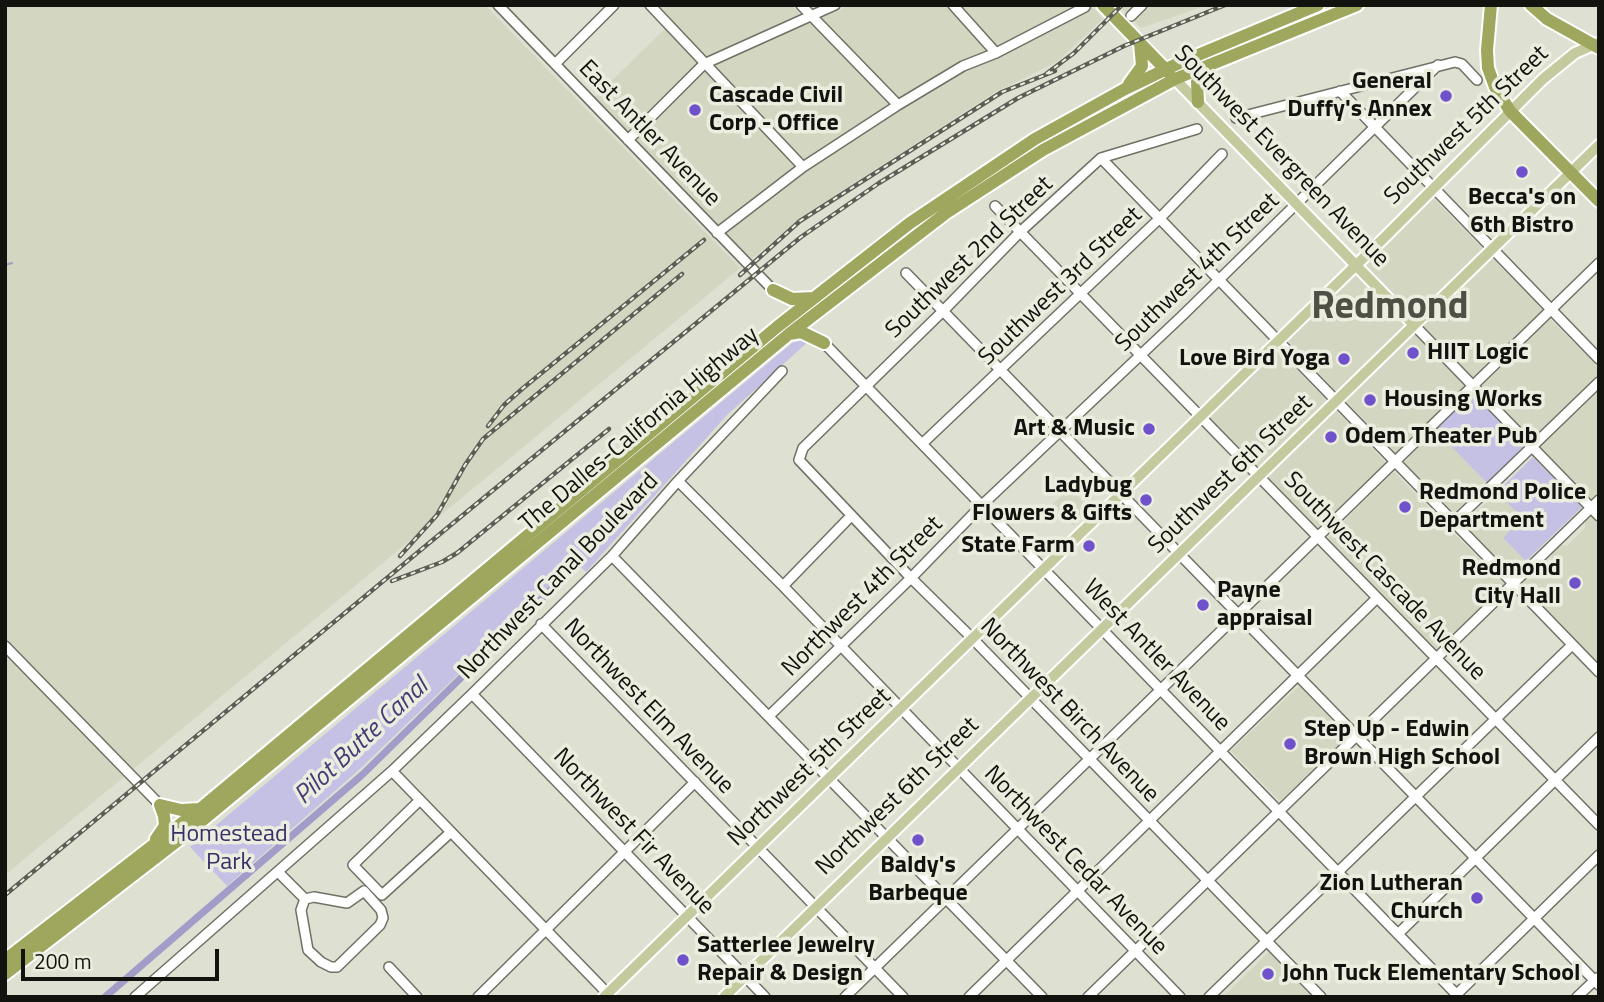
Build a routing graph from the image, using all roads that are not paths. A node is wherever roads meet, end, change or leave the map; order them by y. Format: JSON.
{"nodes":[{"id":1,"x":614,"y":5,"type":"edge"},
{"id":2,"x":650,"y":5,"type":"edge"},
{"id":3,"x":801,"y":5,"type":"edge"},
{"id":4,"x":835,"y":5,"type":"edge"},
{"id":5,"x":953,"y":5,"type":"edge"},
{"id":6,"x":1103,"y":5,"type":"edge"},
{"id":7,"x":1142,"y":5,"type":"edge"},
{"id":8,"x":1318,"y":5,"type":"edge"},
{"id":9,"x":1357,"y":5,"type":"edge"},
{"id":10,"x":1491,"y":5,"type":"edge"},
{"id":11,"x":1531,"y":5,"type":"edge"},
{"id":12,"x":500,"y":6,"type":"edge"},
{"id":13,"x":1085,"y":7,"type":"edge"},
{"id":14,"x":812,"y":16,"type":"junction"},
{"id":15,"x":1131,"y":16,"type":"dead end"},
{"id":16,"x":1139,"y":42,"type":"junction"},
{"id":17,"x":1597,"y":45,"type":"edge"},
{"id":18,"x":996,"y":53,"type":"junction"},
{"id":19,"x":1213,"y":61,"type":"junction"},
{"id":20,"x":555,"y":64,"type":"junction"},
{"id":21,"x":705,"y":64,"type":"junction"},
{"id":22,"x":1438,"y":65,"type":"junction"},
{"id":23,"x":1170,"y":74,"type":"junction"},
{"id":24,"x":1477,"y":80,"type":"dead end"},
{"id":25,"x":1125,"y":89,"type":"junction"},
{"id":26,"x":1340,"y":91,"type":"junction"},
{"id":27,"x":1198,"y":102,"type":"junction"},
{"id":28,"x":898,"y":106,"type":"junction"},
{"id":29,"x":1510,"y":111,"type":"junction"},
{"id":30,"x":1236,"y":118,"type":"dead end"},
{"id":31,"x":1374,"y":127,"type":"junction"},
{"id":32,"x":1197,"y":129,"type":"dead end"},
{"id":33,"x":628,"y":140,"type":"junction"},
{"id":34,"x":1599,"y":145,"type":"edge"},
{"id":35,"x":1222,"y":154,"type":"dead end"},
{"id":36,"x":1101,"y":158,"type":"junction"},
{"id":37,"x":803,"y":167,"type":"junction"},
{"id":38,"x":1570,"y":173,"type":"junction"},
{"id":39,"x":1433,"y":187,"type":"junction"},
{"id":40,"x":1599,"y":201,"type":"edge"},
{"id":41,"x":1296,"y":204,"type":"junction"},
{"id":42,"x":995,"y":206,"type":"dead end"},
{"id":43,"x":1160,"y":218,"type":"junction"},
{"id":44,"x":1020,"y":232,"type":"junction"},
{"id":45,"x":717,"y":233,"type":"junction"},
{"id":46,"x":1492,"y":248,"type":"junction"},
{"id":47,"x":1599,"y":263,"type":"edge"},
{"id":48,"x":1356,"y":264,"type":"junction"},
{"id":49,"x":906,"y":273,"type":"dead end"},
{"id":50,"x":1219,"y":279,"type":"junction"},
{"id":51,"x":773,"y":290,"type":"junction"},
{"id":52,"x":1081,"y":294,"type":"junction"},
{"id":53,"x":813,"y":298,"type":"junction"},
{"id":54,"x":820,"y":310,"type":"junction"},
{"id":55,"x":1551,"y":310,"type":"junction"},
{"id":56,"x":943,"y":311,"type":"junction"},
{"id":57,"x":1413,"y":324,"type":"junction"},
{"id":58,"x":776,"y":327,"type":"junction"},
{"id":59,"x":789,"y":334,"type":"junction"},
{"id":60,"x":1278,"y":340,"type":"junction"},
{"id":61,"x":824,"y":343,"type":"junction"},
{"id":62,"x":1141,"y":356,"type":"junction"},
{"id":63,"x":1599,"y":359,"type":"edge"},
{"id":64,"x":782,"y":371,"type":"dead end"},
{"id":65,"x":1002,"y":371,"type":"junction"},
{"id":66,"x":1599,"y":383,"type":"edge"},
{"id":67,"x":1473,"y":385,"type":"junction"},
{"id":68,"x":866,"y":386,"type":"junction"},
{"id":69,"x":1337,"y":401,"type":"junction"},
{"id":70,"x":1200,"y":416,"type":"junction"},
{"id":71,"x":1062,"y":432,"type":"junction"},
{"id":72,"x":923,"y":443,"type":"junction"},
{"id":73,"x":1533,"y":447,"type":"junction"},
{"id":74,"x":803,"y":449,"type":"joint"},
{"id":75,"x":1396,"y":463,"type":"junction"},
{"id":76,"x":1259,"y":477,"type":"junction"},
{"id":77,"x":678,"y":481,"type":"junction"},
{"id":78,"x":1121,"y":494,"type":"junction"},
{"id":79,"x":1599,"y":500,"type":"edge"},
{"id":80,"x":982,"y":505,"type":"junction"},
{"id":81,"x":1591,"y":508,"type":"junction"},
{"id":82,"x":851,"y":516,"type":"junction"},
{"id":83,"x":1599,"y":516,"type":"edge"},
{"id":84,"x":1454,"y":522,"type":"junction"},
{"id":85,"x":1318,"y":537,"type":"junction"},
{"id":86,"x":1180,"y":554,"type":"junction"},
{"id":87,"x":612,"y":555,"type":"junction"},
{"id":88,"x":1044,"y":569,"type":"junction"},
{"id":89,"x":911,"y":578,"type":"junction"},
{"id":90,"x":1513,"y":583,"type":"junction"},
{"id":91,"x":783,"y":586,"type":"junction"},
{"id":92,"x":1377,"y":598,"type":"junction"},
{"id":93,"x":1239,"y":614,"type":"junction"},
{"id":94,"x":541,"y":624,"type":"junction"},
{"id":95,"x":1103,"y":630,"type":"junction"},
{"id":96,"x":972,"y":638,"type":"junction"},
{"id":97,"x":1572,"y":645,"type":"junction"},
{"id":98,"x":5,"y":646,"type":"edge"},
{"id":99,"x":840,"y":647,"type":"junction"},
{"id":100,"x":1436,"y":658,"type":"junction"},
{"id":101,"x":1599,"y":672,"type":"edge"},
{"id":102,"x":1298,"y":675,"type":"junction"},
{"id":103,"x":1161,"y":689,"type":"junction"},
{"id":104,"x":472,"y":694,"type":"junction"},
{"id":105,"x":1030,"y":698,"type":"junction"},
{"id":106,"x":900,"y":709,"type":"junction"},
{"id":107,"x":769,"y":716,"type":"junction"},
{"id":108,"x":1496,"y":719,"type":"junction"},
{"id":109,"x":1357,"y":735,"type":"junction"},
{"id":110,"x":1599,"y":737,"type":"edge"},
{"id":111,"x":1220,"y":750,"type":"junction"},
{"id":112,"x":1089,"y":760,"type":"junction"},
{"id":113,"x":958,"y":767,"type":"junction"},
{"id":114,"x":392,"y":771,"type":"junction"},
{"id":115,"x":829,"y":777,"type":"junction"},
{"id":116,"x":1555,"y":780,"type":"junction"},
{"id":117,"x":695,"y":782,"type":"junction"},
{"id":118,"x":1416,"y":796,"type":"junction"},
{"id":119,"x":420,"y":800,"type":"junction"},
{"id":120,"x":160,"y":805,"type":"junction"},
{"id":121,"x":200,"y":809,"type":"junction"},
{"id":122,"x":1279,"y":812,"type":"junction"},
{"id":123,"x":1148,"y":820,"type":"junction"},
{"id":124,"x":1599,"y":825,"type":"edge"},
{"id":125,"x":1017,"y":829,"type":"junction"},
{"id":126,"x":451,"y":832,"type":"junction"},
{"id":127,"x":887,"y":837,"type":"junction"},
{"id":128,"x":757,"y":847,"type":"junction"},
{"id":129,"x":151,"y":848,"type":"junction"},
{"id":130,"x":624,"y":851,"type":"junction"},
{"id":131,"x":1599,"y":855,"type":"edge"},
{"id":132,"x":1477,"y":858,"type":"junction"},
{"id":133,"x":278,"y":872,"type":"junction"},
{"id":134,"x":1338,"y":872,"type":"junction"},
{"id":135,"x":1207,"y":882,"type":"junction"},
{"id":136,"x":1077,"y":890,"type":"junction"},
{"id":137,"x":946,"y":898,"type":"junction"},
{"id":138,"x":305,"y":899,"type":"junction"},
{"id":139,"x":815,"y":906,"type":"junction"},
{"id":140,"x":688,"y":917,"type":"junction"},
{"id":141,"x":1536,"y":919,"type":"junction"},
{"id":142,"x":546,"y":930,"type":"junction"},
{"id":143,"x":1398,"y":934,"type":"junction"},
{"id":144,"x":1266,"y":941,"type":"junction"},
{"id":145,"x":1135,"y":951,"type":"junction"},
{"id":146,"x":1005,"y":959,"type":"junction"},
{"id":147,"x":5,"y":960,"type":"edge"},
{"id":148,"x":389,"y":967,"type":"dead end"},
{"id":149,"x":875,"y":968,"type":"junction"},
{"id":150,"x":5,"y":974,"type":"edge"},
{"id":151,"x":746,"y":976,"type":"junction"},
{"id":152,"x":1598,"y":980,"type":"edge"},
{"id":153,"x":608,"y":996,"type":"edge"},
{"id":154,"x":1456,"y":996,"type":"edge"},
{"id":155,"x":135,"y":997,"type":"edge"},
{"id":156,"x":417,"y":997,"type":"edge"},
{"id":157,"x":478,"y":997,"type":"edge"},
{"id":158,"x":724,"y":997,"type":"edge"},
{"id":159,"x":765,"y":997,"type":"edge"},
{"id":160,"x":845,"y":997,"type":"edge"},
{"id":161,"x":903,"y":997,"type":"edge"},
{"id":162,"x":969,"y":997,"type":"edge"},
{"id":163,"x":1042,"y":997,"type":"edge"},
{"id":164,"x":1088,"y":997,"type":"edge"},
{"id":165,"x":1180,"y":997,"type":"edge"},
{"id":166,"x":1209,"y":997,"type":"edge"},
{"id":167,"x":1321,"y":997,"type":"edge"},
{"id":168,"x":1577,"y":997,"type":"edge"}],
"edges":[{"from":1,"to":20,"type":"street"},
{"from":2,"to":21,"type":"street"},
{"from":3,"to":14,"type":"street"},
{"from":4,"to":14,"type":"street"},
{"from":5,"to":18,"type":"street"},
{"from":6,"to":16,"type":"highway","name":"Southwest Evergreen Avenue"},
{"from":7,"to":15,"type":"street"},
{"from":8,"to":23,"type":"highway","name":"The Dalles-California Highway"},
{"from":9,"to":19,"type":"highway","name":"The Dalles-California Highway"},
{"from":10,"to":29,"type":"highway"},
{"from":11,"to":17,"type":"highway"},
{"from":12,"to":20,"type":"street","name":"East Antler Avenue"},
{"from":13,"to":18,"type":"street"},
{"from":14,"to":21,"type":"street"},
{"from":14,"to":28,"type":"street"},
{"from":16,"to":23,"type":"highway","name":"Southwest Evergreen Avenue"},
{"from":16,"to":25,"type":"highway"},
{"from":17,"to":29,"type":"main road","name":"Southwest 5th Street"},
{"from":18,"to":28,"type":"street"},
{"from":19,"to":23,"type":"highway","name":"The Dalles-California Highway"},
{"from":19,"to":27,"type":"highway"},
{"from":20,"to":33,"type":"street","name":"East Antler Avenue"},
{"from":21,"to":33,"type":"street"},
{"from":21,"to":37,"type":"street"},
{"from":22,"to":24,"type":"street"},
{"from":22,"to":26,"type":"street"},
{"from":22,"to":31,"type":"street","name":"Southwest 4th Street"},
{"from":23,"to":25,"type":"highway","name":"The Dalles-California Highway"},
{"from":23,"to":27,"type":"main road","name":"Southwest Evergreen Avenue"},
{"from":23,"to":54,"type":"highway","name":"The Dalles-California Highway"},
{"from":25,"to":53,"type":"highway","name":"The Dalles-California Highway"},
{"from":26,"to":30,"type":"street"},
{"from":26,"to":31,"type":"street"},
{"from":27,"to":41,"type":"main road","name":"Southwest Evergreen Avenue"},
{"from":28,"to":37,"type":"street"},
{"from":29,"to":38,"type":"highway"},
{"from":29,"to":39,"type":"main road","name":"Southwest 5th Street"},
{"from":31,"to":39,"type":"street"},
{"from":31,"to":41,"type":"street","name":"Southwest 4th Street"},
{"from":32,"to":36,"type":"street"},
{"from":33,"to":45,"type":"street","name":"East Antler Avenue"},
{"from":34,"to":38,"type":"main road","name":"Southwest 6th Street"},
{"from":35,"to":43,"type":"street","name":"Southwest 3rd Street"},
{"from":36,"to":43,"type":"street"},
{"from":36,"to":44,"type":"street","name":"Southwest 2nd Street"},
{"from":37,"to":45,"type":"street"},
{"from":38,"to":40,"type":"highway"},
{"from":38,"to":46,"type":"main road","name":"Southwest 6th Street"},
{"from":39,"to":46,"type":"street"},
{"from":39,"to":48,"type":"main road","name":"Southwest 5th Street"},
{"from":41,"to":48,"type":"main road","name":"Southwest Evergreen Avenue"},
{"from":41,"to":50,"type":"street","name":"Southwest 4th Street"},
{"from":42,"to":44,"type":"street","name":"Southwest Cascade Avenue"},
{"from":43,"to":50,"type":"street"},
{"from":43,"to":52,"type":"street","name":"Southwest 3rd Street"},
{"from":44,"to":52,"type":"street","name":"Southwest Cascade Avenue"},
{"from":44,"to":56,"type":"street","name":"Southwest 2nd Street"},
{"from":45,"to":51,"type":"street","name":"East Antler Avenue"},
{"from":46,"to":55,"type":"street"},
{"from":46,"to":57,"type":"main road","name":"Southwest 6th Street"},
{"from":47,"to":55,"type":"street"},
{"from":48,"to":57,"type":"main road","name":"Southwest Evergreen Avenue"},
{"from":48,"to":60,"type":"main road","name":"Southwest 5th Street"},
{"from":49,"to":56,"type":"street"},
{"from":50,"to":60,"type":"street"},
{"from":50,"to":62,"type":"street","name":"Southwest 4th Street"},
{"from":51,"to":53,"type":"highway"},
{"from":51,"to":58,"type":"highway"},
{"from":52,"to":62,"type":"street","name":"Southwest Cascade Avenue"},
{"from":52,"to":65,"type":"street","name":"Southwest 3rd Street"},
{"from":53,"to":58,"type":"highway","name":"The Dalles-California Highway"},
{"from":54,"to":59,"type":"highway","name":"The Dalles-California Highway"},
{"from":54,"to":61,"type":"highway"},
{"from":55,"to":63,"type":"street"},
{"from":55,"to":67,"type":"street"},
{"from":56,"to":65,"type":"street"},
{"from":56,"to":68,"type":"street","name":"Southwest 2nd Street"},
{"from":57,"to":67,"type":"street","name":"Southwest Evergreen Avenue"},
{"from":57,"to":69,"type":"main road","name":"Southwest 6th Street"},
{"from":58,"to":121,"type":"highway","name":"The Dalles-California Highway"},
{"from":59,"to":61,"type":"highway"},
{"from":59,"to":150,"type":"highway","name":"The Dalles-California Highway"},
{"from":60,"to":69,"type":"street"},
{"from":60,"to":70,"type":"main road","name":"Southwest 5th Street"},
{"from":61,"to":68,"type":"street","name":"West Antler Avenue"},
{"from":62,"to":70,"type":"street","name":"Southwest Cascade Avenue"},
{"from":62,"to":71,"type":"street","name":"Southwest 4th Street"},
{"from":64,"to":77,"type":"street","name":"Northwest Canal Boulevard"},
{"from":65,"to":71,"type":"street"},
{"from":65,"to":72,"type":"street","name":"Southwest 3rd Street"},
{"from":66,"to":73,"type":"street"},
{"from":67,"to":73,"type":"street","name":"Southwest Evergreen Avenue"},
{"from":67,"to":75,"type":"street"},
{"from":68,"to":72,"type":"street","name":"West Antler Avenue"},
{"from":68,"to":74,"type":"street","name":"Southwest 2nd Street"},
{"from":69,"to":75,"type":"street"},
{"from":69,"to":76,"type":"main road","name":"Southwest 6th Street"},
{"from":70,"to":76,"type":"street","name":"Southwest Cascade Avenue"},
{"from":70,"to":78,"type":"main road","name":"Southwest 5th Street"},
{"from":71,"to":78,"type":"street"},
{"from":71,"to":80,"type":"street","name":"Southwest 4th Street"},
{"from":72,"to":80,"type":"street","name":"West Antler Avenue"},
{"from":73,"to":81,"type":"street","name":"Southwest Evergreen Avenue"},
{"from":73,"to":84,"type":"street"},
{"from":74,"to":82,"type":"street","name":"Northwest Birch Avenue"},
{"from":75,"to":84,"type":"street"},
{"from":75,"to":85,"type":"street"},
{"from":76,"to":85,"type":"street","name":"Southwest Cascade Avenue"},
{"from":76,"to":86,"type":"main road","name":"Southwest 6th Street"},
{"from":77,"to":87,"type":"street","name":"Northwest Canal Boulevard"},
{"from":77,"to":91,"type":"street","name":"Northwest Cedar Avenue"},
{"from":78,"to":86,"type":"street"},
{"from":78,"to":88,"type":"main road","name":"Southwest 5th Street"},
{"from":79,"to":81,"type":"street"},
{"from":80,"to":88,"type":"street","name":"West Antler Avenue"},
{"from":80,"to":89,"type":"street","name":"Northwest 4th Street"},
{"from":81,"to":83,"type":"street","name":"Southwest Evergreen Avenue"},
{"from":81,"to":90,"type":"street"},
{"from":82,"to":89,"type":"street","name":"Northwest Birch Avenue"},
{"from":82,"to":91,"type":"street"},
{"from":84,"to":90,"type":"street"},
{"from":85,"to":92,"type":"street","name":"Southwest Cascade Avenue"},
{"from":85,"to":93,"type":"street"},
{"from":86,"to":93,"type":"street"},
{"from":86,"to":95,"type":"main road","name":"Southwest 6th Street"},
{"from":87,"to":94,"type":"street","name":"Northwest Canal Boulevard"},
{"from":87,"to":107,"type":"street"},
{"from":88,"to":95,"type":"street","name":"West Antler Avenue"},
{"from":88,"to":96,"type":"main road","name":"Northwest 5th Street"},
{"from":89,"to":96,"type":"street","name":"Northwest Birch Avenue"},
{"from":89,"to":99,"type":"street","name":"Northwest 4th Street"},
{"from":90,"to":97,"type":"street"},
{"from":90,"to":100,"type":"street"},
{"from":91,"to":99,"type":"street","name":"Northwest Cedar Avenue"},
{"from":92,"to":100,"type":"street","name":"Southwest Cascade Avenue"},
{"from":92,"to":102,"type":"street"},
{"from":93,"to":102,"type":"street"},
{"from":93,"to":103,"type":"street"},
{"from":94,"to":104,"type":"street","name":"Northwest Canal Boulevard"},
{"from":94,"to":117,"type":"street","name":"Northwest Elm Avenue"},
{"from":95,"to":103,"type":"street","name":"West Antler Avenue"},
{"from":95,"to":105,"type":"main road","name":"Northwest 6th Street"},
{"from":96,"to":105,"type":"street","name":"Northwest Birch Avenue"},
{"from":96,"to":106,"type":"main road","name":"Northwest 5th Street"},
{"from":97,"to":101,"type":"street"},
{"from":97,"to":108,"type":"street"},
{"from":98,"to":120,"type":"street"},
{"from":99,"to":106,"type":"street","name":"Northwest Cedar Avenue"},
{"from":99,"to":107,"type":"street","name":"Northwest 4th Street"},
{"from":100,"to":108,"type":"street","name":"Southwest Cascade Avenue"},
{"from":100,"to":109,"type":"street"},
{"from":102,"to":109,"type":"street"},
{"from":102,"to":111,"type":"street"},
{"from":103,"to":111,"type":"street","name":"West Antler Avenue"},
{"from":103,"to":112,"type":"street"},
{"from":104,"to":114,"type":"street","name":"Northwest Canal Boulevard"},
{"from":104,"to":130,"type":"street","name":"Northwest Fir Avenue"},
{"from":105,"to":112,"type":"street","name":"Northwest Birch Avenue"},
{"from":105,"to":113,"type":"main road","name":"Northwest 6th Street"},
{"from":106,"to":113,"type":"street","name":"Northwest Cedar Avenue"},
{"from":106,"to":115,"type":"main road","name":"Northwest 5th Street"},
{"from":107,"to":115,"type":"street"},
{"from":108,"to":116,"type":"street","name":"Southwest Cascade Avenue"},
{"from":108,"to":118,"type":"street"},
{"from":109,"to":118,"type":"street"},
{"from":109,"to":122,"type":"street"},
{"from":110,"to":116,"type":"street"},
{"from":111,"to":122,"type":"street","name":"West Antler Avenue"},
{"from":111,"to":123,"type":"street"},
{"from":112,"to":123,"type":"street","name":"Northwest Birch Avenue"},
{"from":112,"to":125,"type":"street"},
{"from":113,"to":125,"type":"street","name":"Northwest Cedar Avenue"},
{"from":113,"to":127,"type":"main road","name":"Northwest 6th Street"},
{"from":114,"to":119,"type":"street"},
{"from":114,"to":133,"type":"street","name":"Northwest Canal Boulevard"},
{"from":115,"to":127,"type":"street"},
{"from":115,"to":128,"type":"main road","name":"Northwest 5th Street"},
{"from":116,"to":124,"type":"street","name":"Southwest Cascade Avenue"},
{"from":116,"to":132,"type":"street"},
{"from":117,"to":128,"type":"street","name":"Northwest Elm Avenue"},
{"from":117,"to":130,"type":"street"},
{"from":118,"to":132,"type":"street"},
{"from":118,"to":134,"type":"street"},
{"from":119,"to":126,"type":"street"},
{"from":119,"to":126,"type":"street"},
{"from":120,"to":121,"type":"highway"},
{"from":120,"to":129,"type":"highway"},
{"from":121,"to":129,"type":"highway","name":"The Dalles-California Highway"},
{"from":122,"to":134,"type":"street","name":"West Antler Avenue"},
{"from":122,"to":135,"type":"street"},
{"from":123,"to":135,"type":"street","name":"Northwest Birch Avenue"},
{"from":123,"to":136,"type":"street"},
{"from":125,"to":136,"type":"street","name":"Northwest Cedar Avenue"},
{"from":125,"to":137,"type":"street"},
{"from":126,"to":142,"type":"street"},
{"from":127,"to":137,"type":"street"},
{"from":127,"to":139,"type":"main road","name":"Northwest 6th Street"},
{"from":128,"to":139,"type":"street","name":"Northwest Elm Avenue"},
{"from":128,"to":140,"type":"main road","name":"Northwest 5th Street"},
{"from":129,"to":147,"type":"highway","name":"The Dalles-California Highway"},
{"from":130,"to":140,"type":"street","name":"Northwest Fir Avenue"},
{"from":130,"to":142,"type":"street"},
{"from":131,"to":141,"type":"street"},
{"from":132,"to":141,"type":"street"},
{"from":132,"to":143,"type":"street"},
{"from":133,"to":138,"type":"street"},
{"from":133,"to":155,"type":"street","name":"Northwest Canal Boulevard"},
{"from":134,"to":143,"type":"street","name":"West Antler Avenue"},
{"from":134,"to":144,"type":"street"},
{"from":135,"to":144,"type":"street","name":"Northwest Birch Avenue"},
{"from":135,"to":145,"type":"street"},
{"from":136,"to":145,"type":"street","name":"Northwest Cedar Avenue"},
{"from":136,"to":146,"type":"street"},
{"from":137,"to":146,"type":"street"},
{"from":137,"to":149,"type":"street"},
{"from":138,"to":138,"type":"street"},
{"from":139,"to":149,"type":"street","name":"Northwest Elm Avenue"},
{"from":139,"to":151,"type":"main road","name":"Northwest 6th Street"},
{"from":140,"to":151,"type":"street","name":"Northwest Fir Avenue"},
{"from":140,"to":153,"type":"main road","name":"Northwest 5th Street"},
{"from":141,"to":152,"type":"street"},
{"from":141,"to":154,"type":"street"},
{"from":142,"to":153,"type":"street"},
{"from":142,"to":157,"type":"street"},
{"from":143,"to":154,"type":"street","name":"West Antler Avenue"},
{"from":144,"to":166,"type":"street"},
{"from":144,"to":167,"type":"street","name":"Northwest Birch Avenue"},
{"from":145,"to":164,"type":"street"},
{"from":145,"to":165,"type":"street","name":"Northwest Cedar Avenue"},
{"from":146,"to":162,"type":"street"},
{"from":146,"to":163,"type":"street"},
{"from":148,"to":156,"type":"street"},
{"from":149,"to":160,"type":"street"},
{"from":149,"to":161,"type":"street","name":"Northwest Elm Avenue"},
{"from":151,"to":158,"type":"main road","name":"Northwest 6th Street"},
{"from":151,"to":159,"type":"street","name":"Northwest Fir Avenue"},
{"from":152,"to":168,"type":"street"}]}
